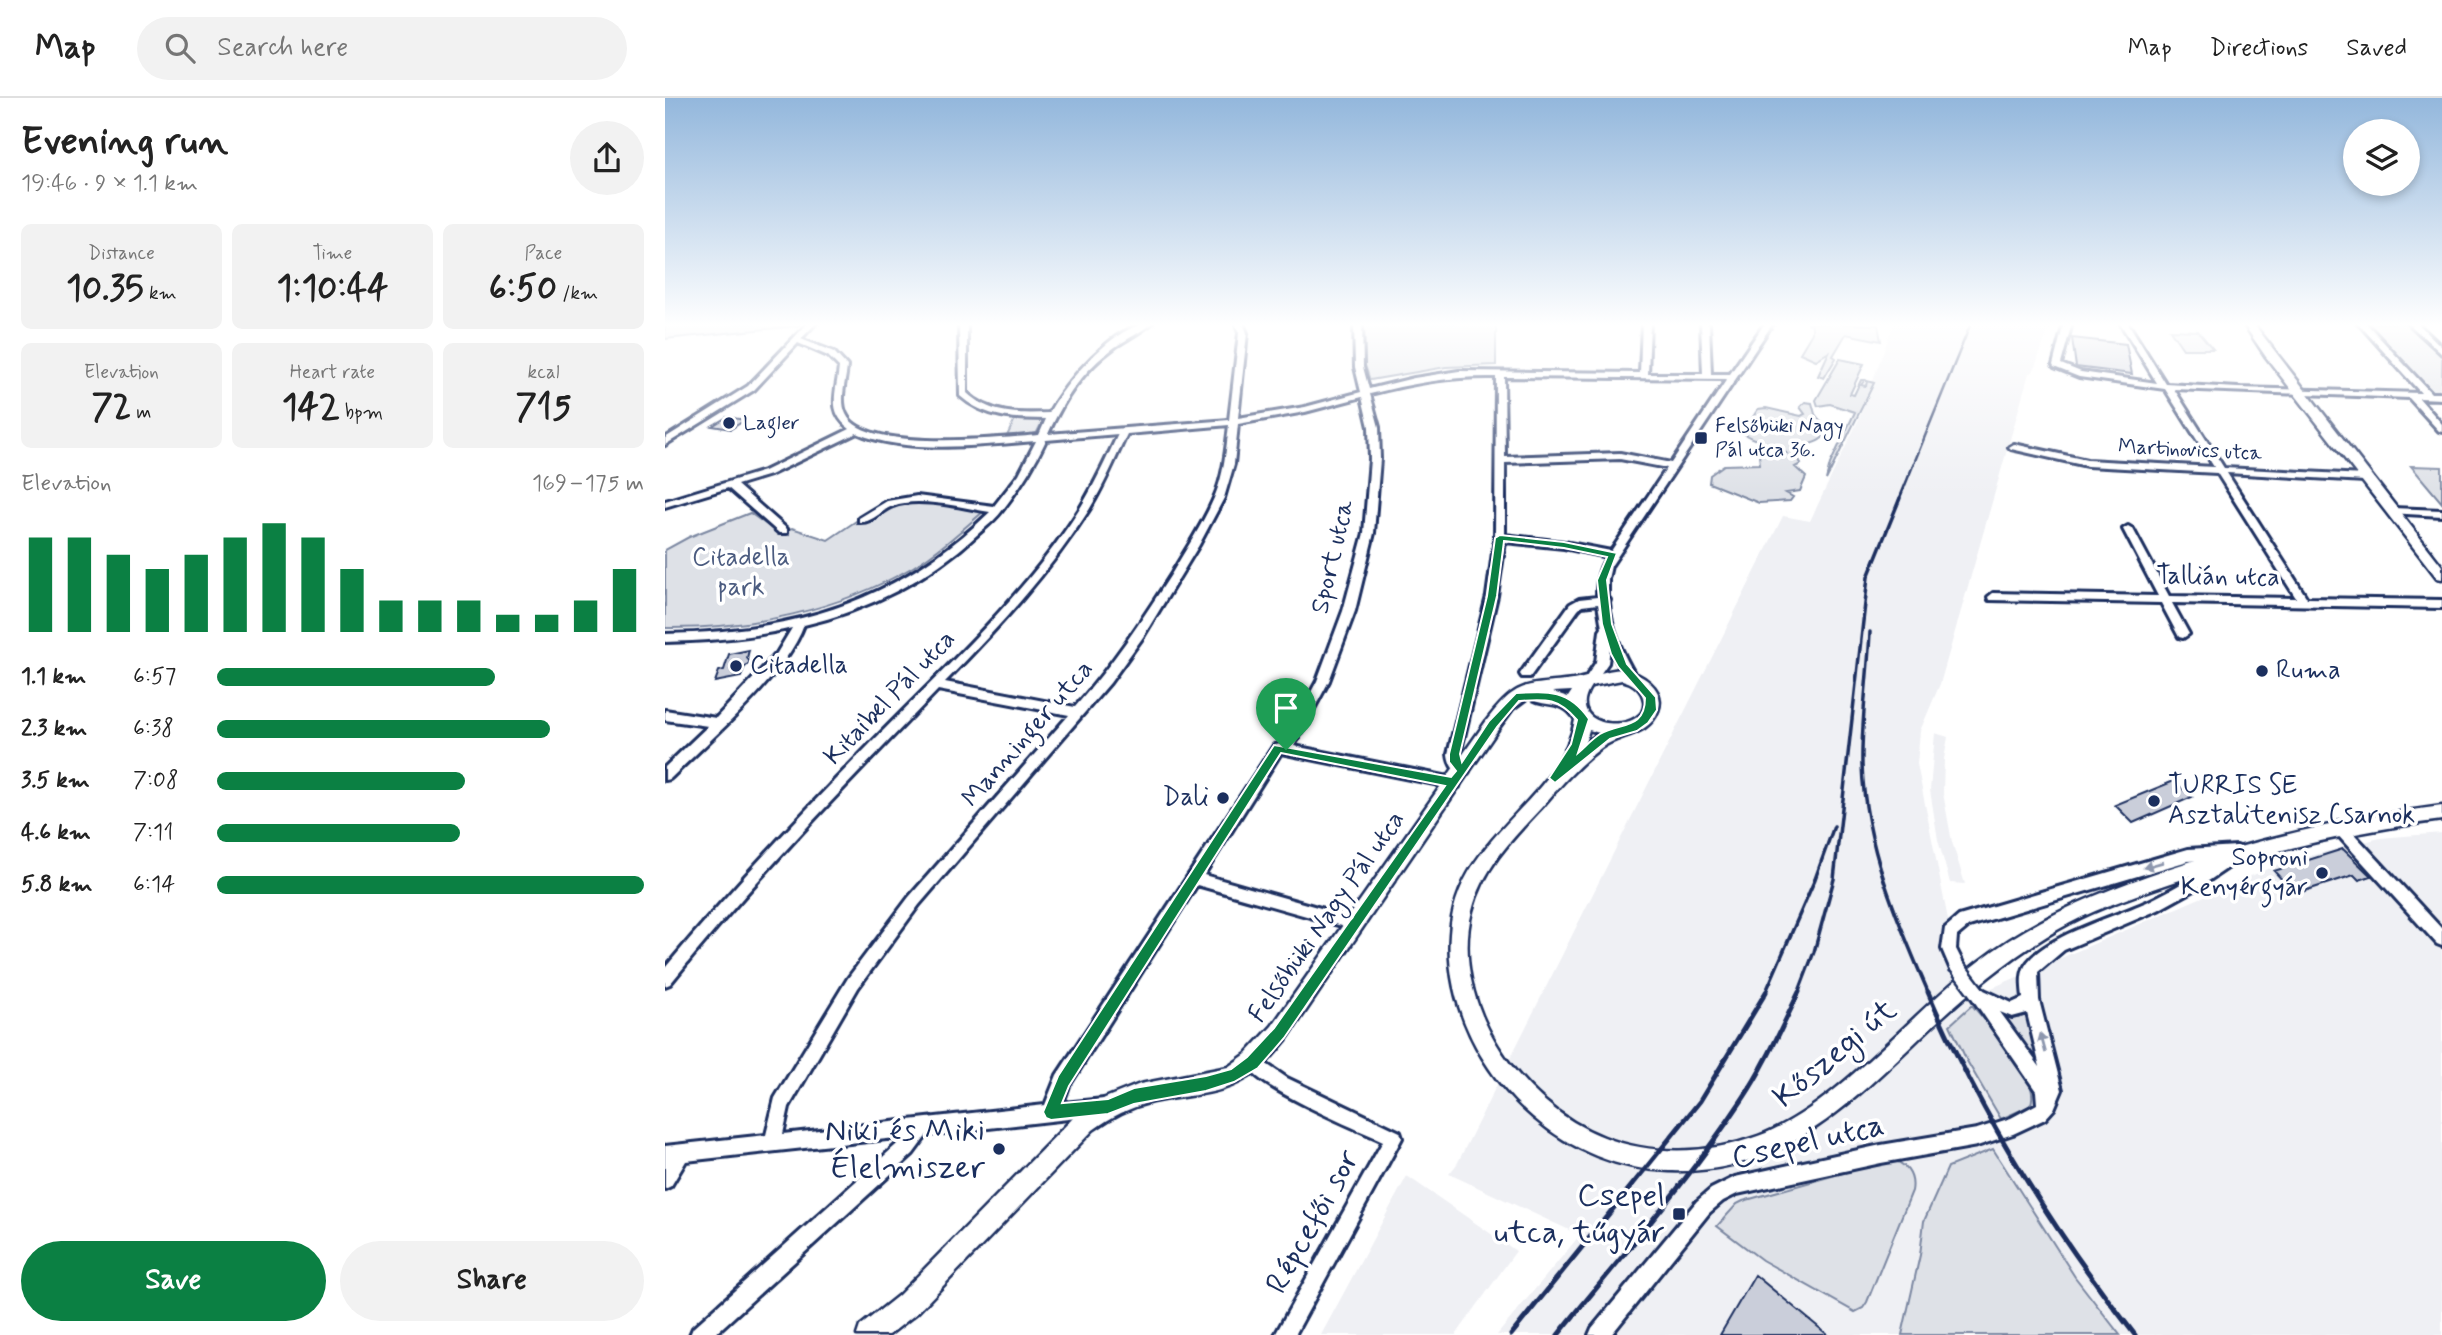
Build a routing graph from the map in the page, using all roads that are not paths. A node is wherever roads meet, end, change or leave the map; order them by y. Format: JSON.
{"nodes":[{"id":1,"x":758,"y":381,"type":"edge"},
{"id":2,"x":841,"y":381,"type":"edge"},
{"id":3,"x":963,"y":381,"type":"edge"},
{"id":4,"x":1076,"y":381,"type":"edge"},
{"id":5,"x":1238,"y":381,"type":"edge"},
{"id":6,"x":1363,"y":381,"type":"edge"},
{"id":7,"x":1415,"y":381,"type":"edge"},
{"id":8,"x":1500,"y":381,"type":"edge"},
{"id":9,"x":1729,"y":381,"type":"edge"},
{"id":10,"x":2126,"y":381,"type":"edge"},
{"id":11,"x":2162,"y":381,"type":"edge"},
{"id":12,"x":2292,"y":381,"type":"edge"},
{"id":13,"x":2414,"y":381,"type":"edge"},
{"id":14,"x":2166,"y":387,"type":"junction"},
{"id":15,"x":1366,"y":392,"type":"junction"},
{"id":16,"x":2300,"y":392,"type":"junction"},
{"id":17,"x":2411,"y":395,"type":"junction"},
{"id":18,"x":2428,"y":396,"type":"junction"},
{"id":19,"x":2442,"y":396,"type":"edge"},
{"id":20,"x":1052,"y":416,"type":"junction"},
{"id":21,"x":1234,"y":422,"type":"junction"},
{"id":22,"x":2442,"y":429,"type":"edge"},
{"id":23,"x":856,"y":430,"type":"junction"},
{"id":24,"x":1124,"y":430,"type":"junction"},
{"id":25,"x":1043,"y":437,"type":"junction"},
{"id":26,"x":665,"y":442,"type":"edge"},
{"id":27,"x":2014,"y":447,"type":"dead end"},
{"id":28,"x":1500,"y":460,"type":"junction"},
{"id":29,"x":1673,"y":466,"type":"junction"},
{"id":30,"x":2220,"y":471,"type":"junction"},
{"id":31,"x":2365,"y":478,"type":"junction"},
{"id":32,"x":731,"y":485,"type":"junction"},
{"id":33,"x":665,"y":505,"type":"edge"},
{"id":34,"x":998,"y":510,"type":"junction"},
{"id":35,"x":2392,"y":511,"type":"junction"},
{"id":36,"x":2442,"y":513,"type":"edge"},
{"id":37,"x":863,"y":520,"type":"dead end"},
{"id":38,"x":2128,"y":529,"type":"dead end"},
{"id":39,"x":783,"y":531,"type":"dead end"},
{"id":40,"x":1500,"y":538,"type":"junction"},
{"id":41,"x":1613,"y":555,"type":"junction"},
{"id":42,"x":2442,"y":575,"type":"edge"},
{"id":43,"x":1993,"y":597,"type":"dead end"},
{"id":44,"x":2163,"y":598,"type":"junction"},
{"id":45,"x":1605,"y":600,"type":"junction"},
{"id":46,"x":2303,"y":601,"type":"junction"},
{"id":47,"x":2442,"y":604,"type":"edge"},
{"id":48,"x":800,"y":622,"type":"junction"},
{"id":49,"x":1607,"y":624,"type":"junction"},
{"id":50,"x":2183,"y":634,"type":"dead end"},
{"id":51,"x":665,"y":638,"type":"edge"},
{"id":52,"x":1526,"y":674,"type":"dead end"},
{"id":53,"x":1631,"y":678,"type":"junction"},
{"id":54,"x":1587,"y":681,"type":"junction"},
{"id":55,"x":937,"y":685,"type":"junction"},
{"id":56,"x":1516,"y":697,"type":"junction"},
{"id":57,"x":1578,"y":711,"type":"junction"},
{"id":58,"x":1077,"y":712,"type":"junction"},
{"id":59,"x":665,"y":715,"type":"edge"},
{"id":60,"x":716,"y":723,"type":"junction"},
{"id":61,"x":1618,"y":730,"type":"junction"},
{"id":62,"x":1282,"y":749,"type":"junction"},
{"id":63,"x":665,"y":775,"type":"edge"},
{"id":64,"x":1458,"y":776,"type":"junction"},
{"id":65,"x":1555,"y":778,"type":"junction"},
{"id":66,"x":2442,"y":813,"type":"edge"},
{"id":67,"x":2339,"y":827,"type":"junction"},
{"id":68,"x":2244,"y":852,"type":"junction"},
{"id":69,"x":1193,"y":878,"type":"junction"},
{"id":70,"x":1356,"y":923,"type":"junction"},
{"id":71,"x":2442,"y":939,"type":"edge"},
{"id":72,"x":665,"y":979,"type":"edge"},
{"id":73,"x":1975,"y":990,"type":"junction"},
{"id":74,"x":2031,"y":1000,"type":"junction"},
{"id":75,"x":1253,"y":1063,"type":"junction"},
{"id":76,"x":1108,"y":1107,"type":"junction"},
{"id":77,"x":2046,"y":1107,"type":"junction"},
{"id":78,"x":1051,"y":1112,"type":"junction"},
{"id":79,"x":922,"y":1128,"type":"junction"},
{"id":80,"x":1394,"y":1138,"type":"joint"},
{"id":81,"x":773,"y":1143,"type":"junction"},
{"id":82,"x":673,"y":1155,"type":"edge"},
{"id":83,"x":665,"y":1180,"type":"edge"},
{"id":84,"x":700,"y":1335,"type":"edge"},
{"id":85,"x":869,"y":1335,"type":"edge"},
{"id":86,"x":1285,"y":1335,"type":"edge"},
{"id":87,"x":1599,"y":1335,"type":"edge"}],
"edges":[{"from":1,"to":26,"type":"street"},
{"from":2,"to":23,"type":"street"},
{"from":3,"to":20,"type":"street"},
{"from":4,"to":20,"type":"street"},
{"from":5,"to":21,"type":"street","name":"Manninger utca"},
{"from":6,"to":15,"type":"street","name":"Sport utca"},
{"from":7,"to":15,"type":"street"},
{"from":8,"to":28,"type":"street"},
{"from":9,"to":29,"type":"street"},
{"from":10,"to":14,"type":"street"},
{"from":11,"to":14,"type":"street"},
{"from":12,"to":16,"type":"main road"},
{"from":13,"to":18,"type":"street"},
{"from":14,"to":16,"type":"street"},
{"from":14,"to":30,"type":"street"},
{"from":15,"to":21,"type":"street"},
{"from":15,"to":62,"type":"street","name":"Sport utca"},
{"from":16,"to":17,"type":"street"},
{"from":16,"to":31,"type":"main road"},
{"from":17,"to":18,"type":"street"},
{"from":17,"to":22,"type":"street"},
{"from":18,"to":19,"type":"street"},
{"from":20,"to":25,"type":"street"},
{"from":21,"to":24,"type":"street"},
{"from":21,"to":58,"type":"street","name":"Manninger utca"},
{"from":23,"to":25,"type":"street"},
{"from":23,"to":32,"type":"street"},
{"from":24,"to":25,"type":"street"},
{"from":24,"to":55,"type":"street","name":"Kitaibel Pál utca"},
{"from":25,"to":34,"type":"street"},
{"from":27,"to":30,"type":"street","name":"Martinovics utca"},
{"from":28,"to":29,"type":"street"},
{"from":28,"to":40,"type":"street"},
{"from":29,"to":41,"type":"street"},
{"from":30,"to":31,"type":"street","name":"Martinovics utca"},
{"from":30,"to":46,"type":"street"},
{"from":31,"to":35,"type":"main road"},
{"from":32,"to":33,"type":"street"},
{"from":32,"to":39,"type":"street"},
{"from":34,"to":37,"type":"street"},
{"from":34,"to":48,"type":"street"},
{"from":35,"to":36,"type":"street"},
{"from":35,"to":42,"type":"main road"},
{"from":38,"to":44,"type":"street"},
{"from":40,"to":41,"type":"street"},
{"from":40,"to":64,"type":"street"},
{"from":41,"to":45,"type":"street"},
{"from":43,"to":44,"type":"street","name":"Tallián utca"},
{"from":44,"to":46,"type":"street","name":"Tallián utca"},
{"from":44,"to":50,"type":"street"},
{"from":45,"to":49,"type":"street"},
{"from":45,"to":52,"type":"street"},
{"from":46,"to":47,"type":"street","name":"Tallián utca"},
{"from":48,"to":51,"type":"street"},
{"from":48,"to":60,"type":"street"},
{"from":49,"to":53,"type":"street"},
{"from":49,"to":54,"type":"street"},
{"from":53,"to":54,"type":"main road"},
{"from":53,"to":61,"type":"main road"},
{"from":54,"to":56,"type":"main road"},
{"from":54,"to":57,"type":"main road"},
{"from":55,"to":58,"type":"street"},
{"from":55,"to":72,"type":"street","name":"Kitaibel Pál utca"},
{"from":56,"to":57,"type":"main road"},
{"from":56,"to":64,"type":"main road","name":"Felsőbüki Nagy Pál utca"},
{"from":57,"to":61,"type":"main road"},
{"from":57,"to":65,"type":"main road","name":"Kőszegi út"},
{"from":58,"to":81,"type":"street","name":"Manninger utca"},
{"from":59,"to":60,"type":"street"},
{"from":60,"to":63,"type":"street"},
{"from":61,"to":65,"type":"main road","name":"Kőszegi út"},
{"from":62,"to":64,"type":"street"},
{"from":62,"to":69,"type":"street","name":"Sport utca"},
{"from":64,"to":70,"type":"main road","name":"Felsőbüki Nagy Pál utca"},
{"from":65,"to":68,"type":"main road","name":"Kőszegi út"},
{"from":66,"to":67,"type":"main road","name":"Kőszegi út"},
{"from":67,"to":68,"type":"main road","name":"Kőszegi út"},
{"from":67,"to":71,"type":"street"},
{"from":68,"to":73,"type":"street","one_way":true,"bridge":true},
{"from":68,"to":74,"type":"street"},
{"from":69,"to":70,"type":"street"},
{"from":69,"to":78,"type":"street","name":"Sport utca"},
{"from":70,"to":75,"type":"main road","name":"Felsőbüki Nagy Pál utca"},
{"from":73,"to":74,"type":"street"},
{"from":73,"to":77,"type":"street"},
{"from":77,"to":74,"type":"street","one_way":true},
{"from":75,"to":76,"type":"main road"},
{"from":75,"to":80,"type":"street"},
{"from":76,"to":78,"type":"street"},
{"from":76,"to":85,"type":"main road"},
{"from":77,"to":87,"type":"street","name":"Csepel utca"},
{"from":78,"to":79,"type":"street"},
{"from":79,"to":81,"type":"street"},
{"from":79,"to":84,"type":"street"},
{"from":80,"to":86,"type":"street","name":"Répcefői sor"},
{"from":81,"to":82,"type":"street"},
{"from":82,"to":83,"type":"street"}]}
